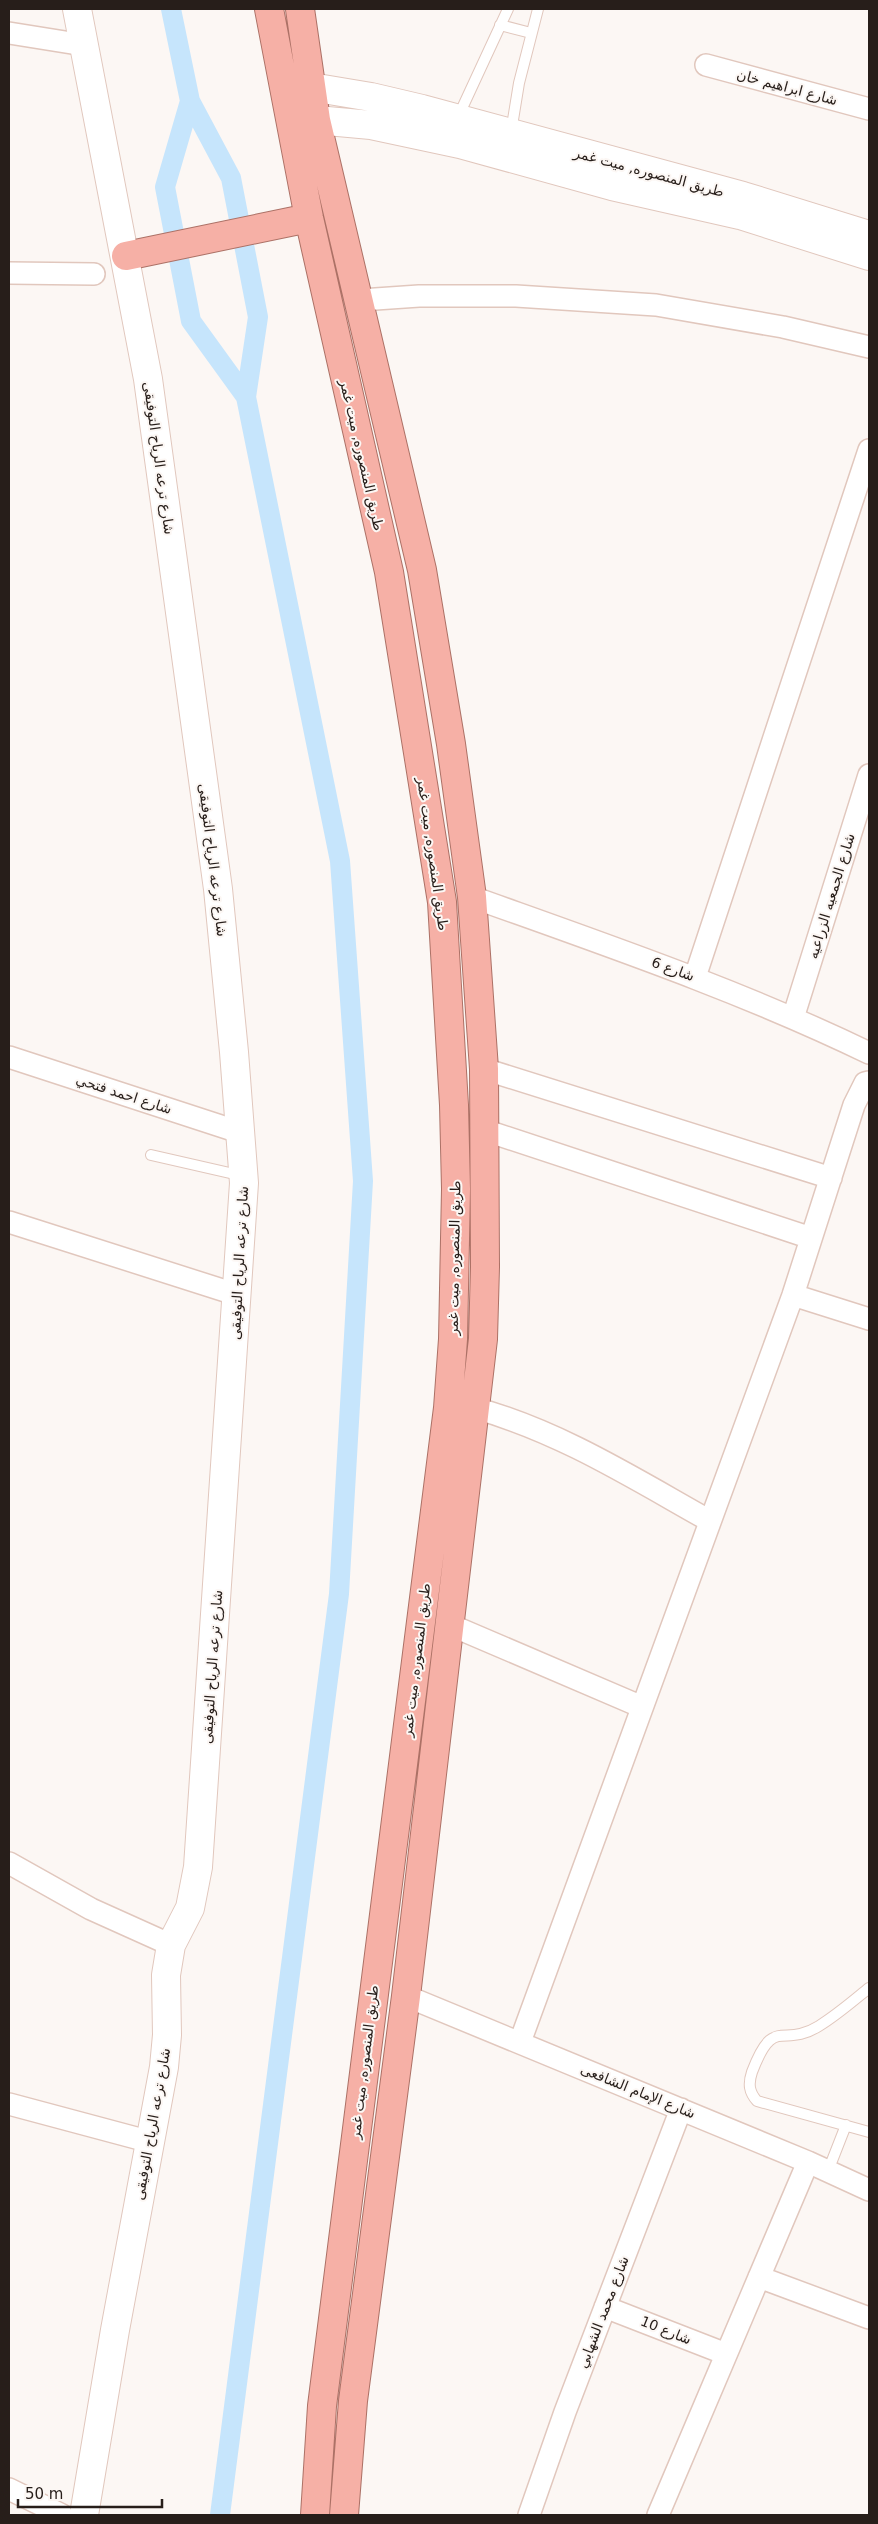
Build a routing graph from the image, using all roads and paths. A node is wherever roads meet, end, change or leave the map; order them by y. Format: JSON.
{"nodes":[{"id":1,"x":77,"y":9,"type":"edge"},
{"id":2,"x":269,"y":9,"type":"edge"},
{"id":3,"x":300,"y":9,"type":"edge"},
{"id":4,"x":508,"y":9,"type":"edge"},
{"id":5,"x":538,"y":9,"type":"edge"},
{"id":6,"x":500,"y":25,"type":"junction"},
{"id":7,"x":9,"y":33,"type":"edge"},
{"id":8,"x":531,"y":33,"type":"junction"},
{"id":9,"x":84,"y":45,"type":"junction"},
{"id":10,"x":706,"y":65,"type":"dead end"},
{"id":11,"x":311,"y":88,"type":"junction"},
{"id":12,"x":371,"y":97,"type":"junction"},
{"id":13,"x":869,"y":109,"type":"edge"},
{"id":14,"x":316,"y":120,"type":"junction"},
{"id":15,"x":456,"y":120,"type":"junction"},
{"id":16,"x":371,"y":125,"type":"junction"},
{"id":17,"x":511,"y":134,"type":"junction"},
{"id":18,"x":309,"y":218,"type":"junction"},
{"id":19,"x":869,"y":235,"type":"edge"},
{"id":20,"x":126,"y":256,"type":"junction"},
{"id":21,"x":869,"y":256,"type":"edge"},
{"id":22,"x":9,"y":273,"type":"edge"},
{"id":23,"x":94,"y":274,"type":"dead end"},
{"id":24,"x":360,"y":300,"type":"junction"},
{"id":25,"x":869,"y":346,"type":"edge"},
{"id":26,"x":869,"y":450,"type":"edge"},
{"id":27,"x":869,"y":775,"type":"edge"},
{"id":28,"x":472,"y":898,"type":"junction"},
{"id":29,"x":442,"y":902,"type":"junction"},
{"id":30,"x":695,"y":977,"type":"junction"},
{"id":31,"x":793,"y":1018,"type":"junction"},
{"id":32,"x":869,"y":1054,"type":"edge"},
{"id":33,"x":9,"y":1057,"type":"edge"},
{"id":34,"x":484,"y":1070,"type":"junction"},
{"id":35,"x":869,"y":1082,"type":"edge"},
{"id":36,"x":484,"y":1130,"type":"junction"},
{"id":37,"x":240,"y":1132,"type":"junction"},
{"id":38,"x":151,"y":1155,"type":"dead end"},
{"id":39,"x":244,"y":1176,"type":"junction"},
{"id":40,"x":831,"y":1178,"type":"junction"},
{"id":41,"x":9,"y":1222,"type":"edge"},
{"id":42,"x":811,"y":1238,"type":"junction"},
{"id":43,"x":238,"y":1295,"type":"junction"},
{"id":44,"x":793,"y":1295,"type":"junction"},
{"id":45,"x":869,"y":1319,"type":"edge"},
{"id":46,"x":475,"y":1408,"type":"junction"},
{"id":47,"x":710,"y":1521,"type":"junction"},
{"id":48,"x":448,"y":1624,"type":"junction"},
{"id":49,"x":642,"y":1707,"type":"junction"},
{"id":50,"x":9,"y":1862,"type":"edge"},
{"id":51,"x":170,"y":1945,"type":"junction"},
{"id":52,"x":869,"y":1988,"type":"edge"},
{"id":53,"x":406,"y":1996,"type":"junction"},
{"id":54,"x":520,"y":2042,"type":"junction"},
{"id":55,"x":9,"y":2104,"type":"edge"},
{"id":56,"x":681,"y":2109,"type":"junction"},
{"id":57,"x":846,"y":2126,"type":"junction"},
{"id":58,"x":869,"y":2132,"type":"edge"},
{"id":59,"x":151,"y":2142,"type":"junction"},
{"id":60,"x":808,"y":2162,"type":"junction"},
{"id":61,"x":828,"y":2171,"type":"junction"},
{"id":62,"x":869,"y":2190,"type":"edge"},
{"id":63,"x":758,"y":2277,"type":"junction"},
{"id":64,"x":605,"y":2306,"type":"junction"},
{"id":65,"x":869,"y":2318,"type":"edge"},
{"id":66,"x":726,"y":2354,"type":"junction"},
{"id":67,"x":9,"y":2489,"type":"edge"},
{"id":68,"x":62,"y":2515,"type":"edge"},
{"id":69,"x":84,"y":2515,"type":"edge"},
{"id":70,"x":315,"y":2515,"type":"edge"},
{"id":71,"x":344,"y":2515,"type":"edge"},
{"id":72,"x":529,"y":2515,"type":"edge"},
{"id":73,"x":658,"y":2515,"type":"edge"}],
"edges":[{"from":1,"to":9,"type":"main road","name":"شارع ترعه الرياح التوفيقى"},
{"from":2,"to":18,"type":"highway","name":"طريق المنصوره, ميت غمر"},
{"from":3,"to":11,"type":"highway","name":"طريق المنصوره, ميت غمر"},
{"from":4,"to":6,"type":"lane"},
{"from":5,"to":8,"type":"lane"},
{"from":6,"to":8,"type":"lane"},
{"from":6,"to":15,"type":"lane"},
{"from":7,"to":9,"type":"street"},
{"from":8,"to":17,"type":"lane"},
{"from":9,"to":20,"type":"main road","name":"شارع ترعه الرياح التوفيقى"},
{"from":10,"to":13,"type":"street","name":"شارع ابراهيم خان"},
{"from":11,"to":12,"type":"main road","name":"طريق المنصوره, ميت غمر"},
{"from":11,"to":14,"type":"highway","name":"طريق المنصوره, ميت غمر"},
{"from":12,"to":15,"type":"main road","name":"طريق المنصوره, ميت غمر"},
{"from":12,"to":16,"type":"main road"},
{"from":14,"to":16,"type":"main road","name":"طريق المنصوره, ميت غمر"},
{"from":14,"to":24,"type":"highway","name":"طريق المنصوره, ميت غمر"},
{"from":15,"to":17,"type":"main road","name":"طريق المنصوره, ميت غمر"},
{"from":16,"to":21,"type":"main road","name":"طريق المنصوره, ميت غمر"},
{"from":17,"to":19,"type":"main road","name":"طريق المنصوره, ميت غمر"},
{"from":18,"to":20,"type":"highway"},
{"from":18,"to":29,"type":"highway","name":"طريق المنصوره, ميت غمر"},
{"from":20,"to":37,"type":"main road","name":"شارع ترعه الرياح التوفيقى"},
{"from":22,"to":23,"type":"street"},
{"from":24,"to":25,"type":"street"},
{"from":24,"to":28,"type":"highway","name":"طريق المنصوره, ميت غمر"},
{"from":26,"to":30,"type":"street"},
{"from":27,"to":31,"type":"street","name":"شارع الجمعيه الزراعيه"},
{"from":28,"to":29,"type":"highway"},
{"from":28,"to":30,"type":"street","name":"شارع 6"},
{"from":28,"to":34,"type":"highway","name":"طريق المنصوره, ميت غمر"},
{"from":29,"to":70,"type":"highway","name":"طريق المنصوره, ميت غمر"},
{"from":30,"to":31,"type":"street","name":"شارع 6"},
{"from":31,"to":32,"type":"street","name":"شارع 6"},
{"from":33,"to":37,"type":"street","name":"شارع احمد فتحي"},
{"from":34,"to":36,"type":"highway","name":"طريق المنصوره, ميت غمر"},
{"from":34,"to":40,"type":"street"},
{"from":35,"to":40,"type":"street"},
{"from":36,"to":42,"type":"street"},
{"from":36,"to":46,"type":"highway","name":"طريق المنصوره, ميت غمر"},
{"from":37,"to":39,"type":"main road","name":"شارع ترعه الرياح التوفيقى"},
{"from":38,"to":39,"type":"lane"},
{"from":39,"to":43,"type":"main road","name":"شارع ترعه الرياح التوفيقى"},
{"from":40,"to":42,"type":"street"},
{"from":41,"to":43,"type":"street"},
{"from":42,"to":44,"type":"street"},
{"from":43,"to":51,"type":"main road","name":"شارع ترعه الرياح التوفيقى"},
{"from":44,"to":45,"type":"street"},
{"from":44,"to":47,"type":"street"},
{"from":46,"to":47,"type":"street"},
{"from":46,"to":48,"type":"highway","name":"طريق المنصوره, ميت غمر"},
{"from":47,"to":49,"type":"street"},
{"from":48,"to":49,"type":"street"},
{"from":48,"to":53,"type":"highway","name":"طريق المنصوره, ميت غمر"},
{"from":49,"to":54,"type":"street"},
{"from":50,"to":51,"type":"street"},
{"from":51,"to":59,"type":"main road","name":"شارع ترعه الرياح التوفيقى"},
{"from":52,"to":57,"type":"lane"},
{"from":53,"to":54,"type":"street","name":"شارع الإمام الشافعى"},
{"from":53,"to":71,"type":"highway","name":"طريق المنصوره, ميت غمر"},
{"from":54,"to":56,"type":"street","name":"شارع الإمام الشافعى"},
{"from":55,"to":59,"type":"street"},
{"from":56,"to":60,"type":"street","name":"شارع الإمام الشافعى"},
{"from":56,"to":64,"type":"street","name":"شارع محمد الشهابي"},
{"from":57,"to":58,"type":"lane"},
{"from":57,"to":61,"type":"lane"},
{"from":59,"to":69,"type":"main road","name":"شارع ترعه الرياح التوفيقى"},
{"from":60,"to":61,"type":"street","name":"شارع الإمام الشافعى"},
{"from":60,"to":63,"type":"street"},
{"from":61,"to":62,"type":"street","name":"شارع الإمام الشافعى"},
{"from":63,"to":65,"type":"street"},
{"from":63,"to":66,"type":"street"},
{"from":64,"to":66,"type":"street","name":"شارع 10"},
{"from":64,"to":72,"type":"street","name":"شارع محمد الشهابي"},
{"from":66,"to":73,"type":"street"},
{"from":67,"to":68,"type":"street"}]}
